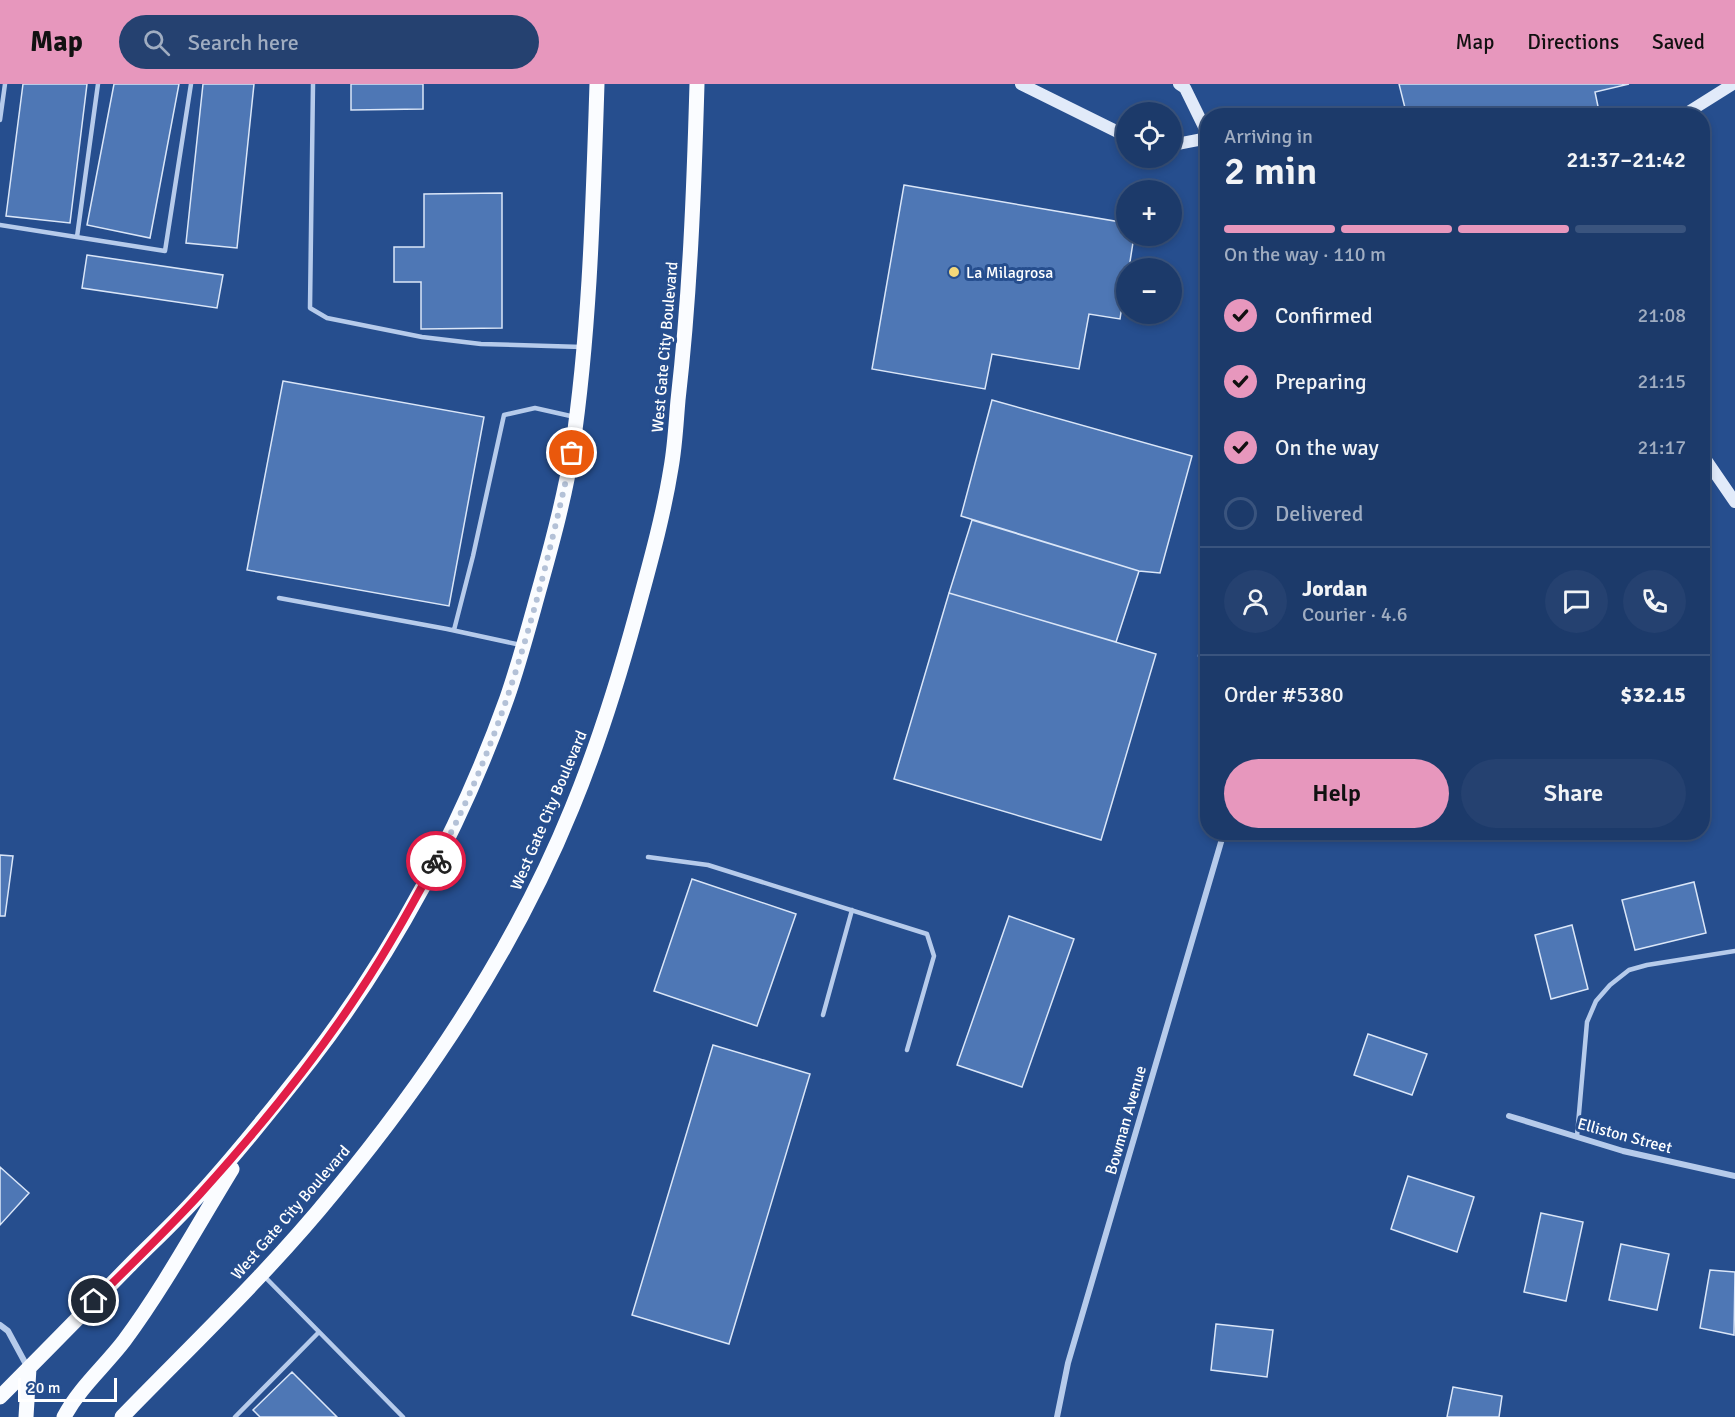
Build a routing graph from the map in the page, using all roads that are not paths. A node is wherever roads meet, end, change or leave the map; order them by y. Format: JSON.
{"nodes":[{"id":1,"x":5,"y":84,"type":"edge"},
{"id":2,"x":98,"y":84,"type":"edge"},
{"id":3,"x":191,"y":84,"type":"edge"},
{"id":4,"x":313,"y":84,"type":"edge"},
{"id":5,"x":597,"y":84,"type":"edge"},
{"id":6,"x":697,"y":84,"type":"edge"},
{"id":7,"x":1021,"y":84,"type":"edge"},
{"id":8,"x":1179,"y":84,"type":"edge"},
{"id":9,"x":1733,"y":84,"type":"edge"},
{"id":10,"x":1693,"y":108,"type":"edge"},
{"id":11,"x":1200,"y":119,"type":"edge"},
{"id":12,"x":0,"y":120,"type":"edge"},
{"id":13,"x":1116,"y":131,"type":"edge"},
{"id":14,"x":1200,"y":138,"type":"edge"},
{"id":15,"x":1182,"y":142,"type":"edge"},
{"id":16,"x":0,"y":225,"type":"edge"},
{"id":17,"x":77,"y":237,"type":"junction"},
{"id":18,"x":583,"y":347,"type":"junction"},
{"id":19,"x":575,"y":417,"type":"junction"},
{"id":20,"x":1710,"y":466,"type":"edge"},
{"id":21,"x":1735,"y":502,"type":"edge"},
{"id":22,"x":279,"y":598,"type":"dead end"},
{"id":23,"x":453,"y":630,"type":"junction"},
{"id":24,"x":523,"y":646,"type":"junction"},
{"id":25,"x":1222,"y":840,"type":"edge"},
{"id":26,"x":648,"y":857,"type":"dead end"},
{"id":27,"x":852,"y":910,"type":"junction"},
{"id":28,"x":1735,"y":951,"type":"edge"},
{"id":29,"x":823,"y":1015,"type":"dead end"},
{"id":30,"x":907,"y":1050,"type":"dead end"},
{"id":31,"x":1509,"y":1116,"type":"dead end"},
{"id":32,"x":257,"y":1128,"type":"junction"},
{"id":33,"x":1577,"y":1136,"type":"junction"},
{"id":34,"x":1735,"y":1176,"type":"edge"},
{"id":35,"x":262,"y":1274,"type":"junction"},
{"id":36,"x":0,"y":1324,"type":"edge"},
{"id":37,"x":319,"y":1332,"type":"junction"},
{"id":38,"x":29,"y":1368,"type":"junction"},
{"id":39,"x":0,"y":1397,"type":"edge"},
{"id":40,"x":1060,"y":1416,"type":"edge"},
{"id":41,"x":26,"y":1417,"type":"edge"},
{"id":42,"x":64,"y":1417,"type":"edge"},
{"id":43,"x":122,"y":1417,"type":"edge"},
{"id":44,"x":235,"y":1417,"type":"edge"},
{"id":45,"x":403,"y":1417,"type":"edge"}],
"edges":[{"from":1,"to":12,"type":"lane"},
{"from":2,"to":17,"type":"lane"},
{"from":3,"to":17,"type":"lane"},
{"from":4,"to":18,"type":"lane"},
{"from":5,"to":18,"type":"main road"},
{"from":6,"to":35,"type":"main road","name":"West Gate City Boulevard"},
{"from":7,"to":13,"type":"main road"},
{"from":8,"to":11,"type":"main road"},
{"from":9,"to":10,"type":"main road"},
{"from":14,"to":15,"type":"main road"},
{"from":16,"to":17,"type":"lane"},
{"from":18,"to":19,"type":"main road"},
{"from":19,"to":23,"type":"lane"},
{"from":19,"to":24,"type":"main road"},
{"from":20,"to":21,"type":"main road"},
{"from":22,"to":23,"type":"lane"},
{"from":23,"to":24,"type":"lane"},
{"from":24,"to":32,"type":"main road"},
{"from":25,"to":40,"type":"street","name":"Bowman Avenue"},
{"from":26,"to":27,"type":"lane"},
{"from":27,"to":29,"type":"lane"},
{"from":27,"to":30,"type":"lane"},
{"from":28,"to":33,"type":"lane"},
{"from":31,"to":33,"type":"street","name":"Elliston Street"},
{"from":32,"to":38,"type":"main road"},
{"from":32,"to":42,"type":"main road"},
{"from":33,"to":34,"type":"street","name":"Elliston Street"},
{"from":35,"to":37,"type":"lane"},
{"from":35,"to":43,"type":"main road","name":"West Gate City Boulevard"},
{"from":36,"to":38,"type":"street"},
{"from":37,"to":44,"type":"lane"},
{"from":37,"to":45,"type":"lane"},
{"from":38,"to":39,"type":"main road"},
{"from":38,"to":41,"type":"main road"}]}
